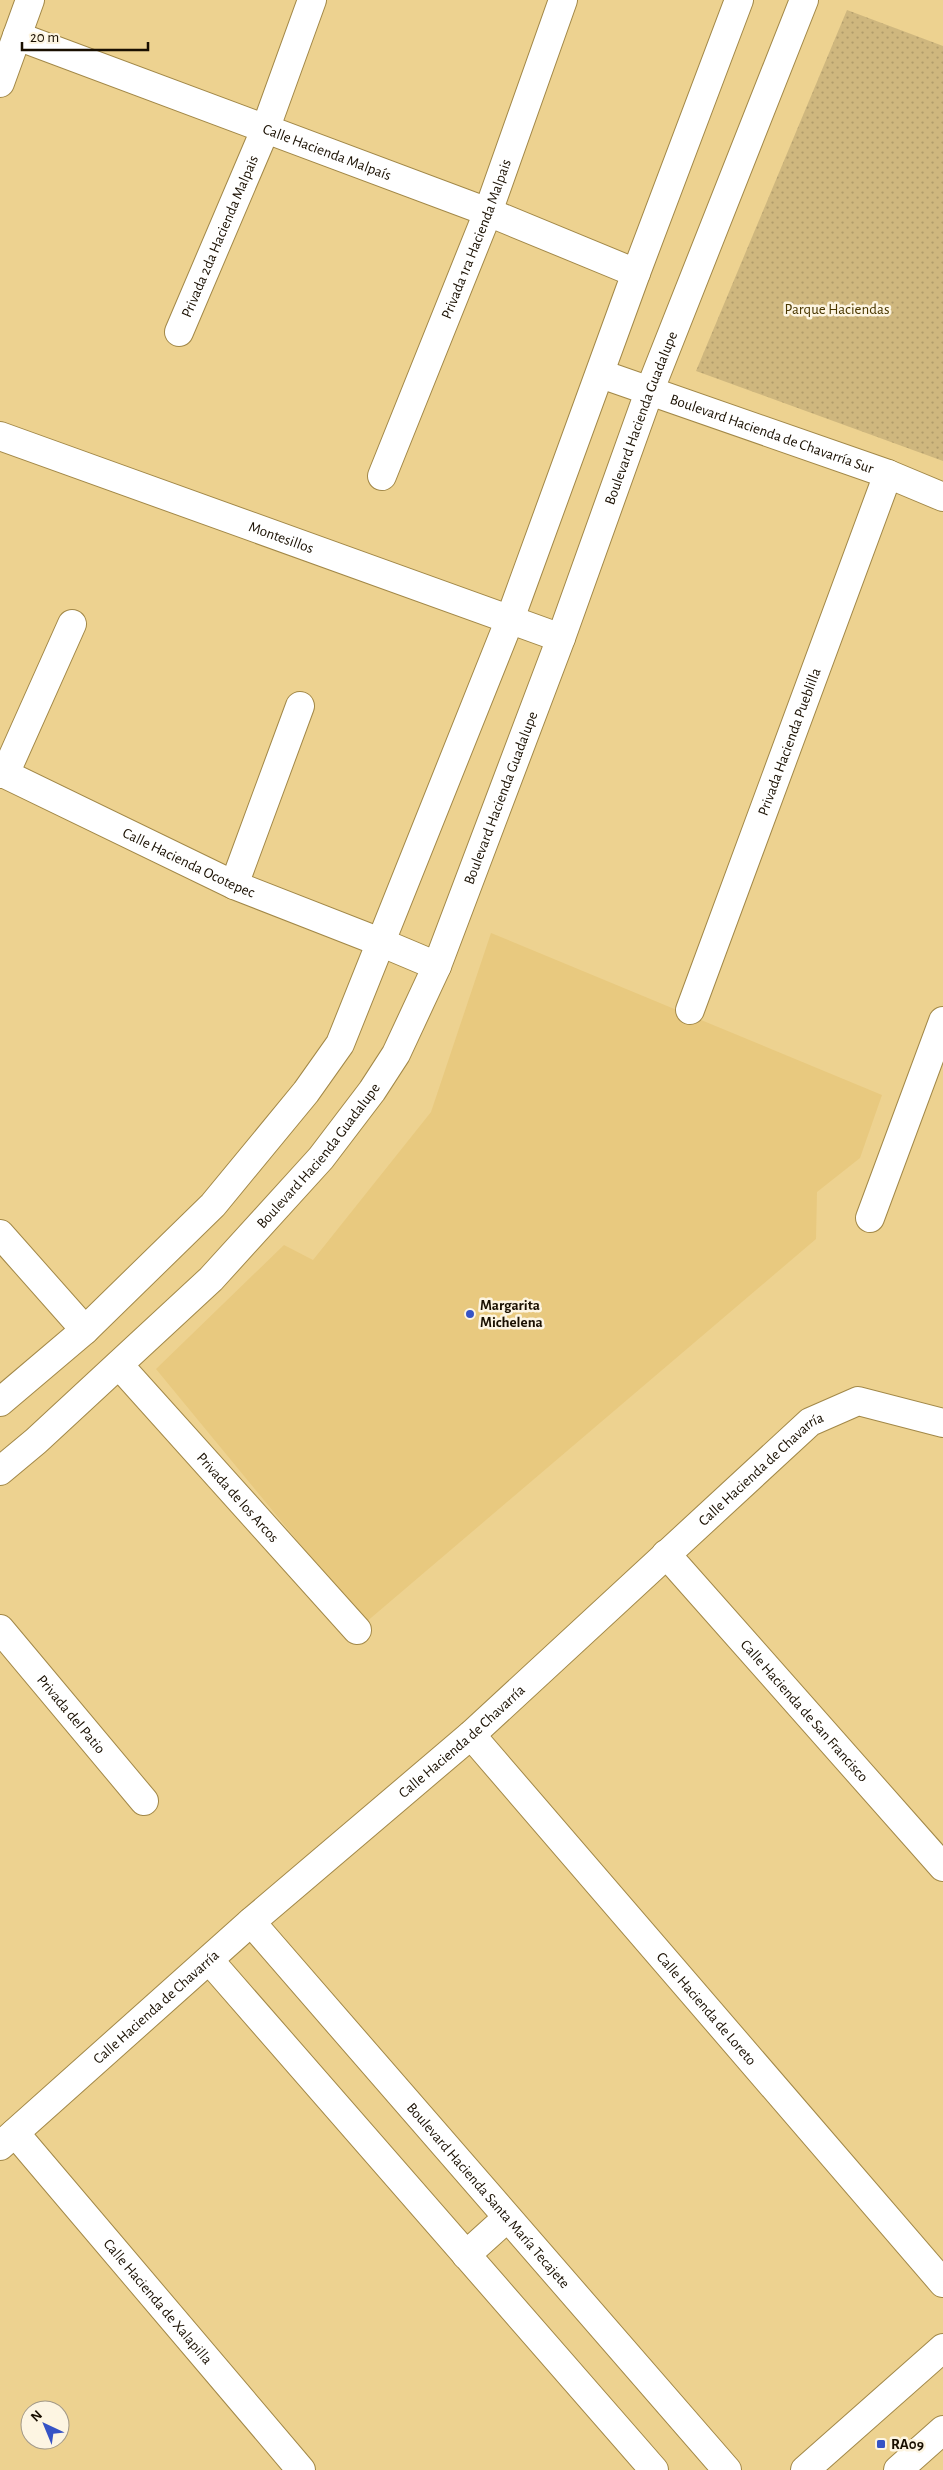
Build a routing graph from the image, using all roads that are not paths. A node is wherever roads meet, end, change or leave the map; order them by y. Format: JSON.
{"nodes":[{"id":1,"x":30,"y":0,"type":"edge"},
{"id":2,"x":312,"y":0,"type":"edge"},
{"id":3,"x":563,"y":0,"type":"edge"},
{"id":4,"x":739,"y":0,"type":"edge"},
{"id":5,"x":804,"y":0,"type":"edge"},
{"id":6,"x":17,"y":36,"type":"junction"},
{"id":7,"x":0,"y":83,"type":"edge"},
{"id":8,"x":265,"y":130,"type":"junction"},
{"id":9,"x":488,"y":212,"type":"junction"},
{"id":10,"x":636,"y":273,"type":"junction"},
{"id":11,"x":179,"y":332,"type":"dead end"},
{"id":12,"x":601,"y":374,"type":"junction"},
{"id":13,"x":649,"y":392,"type":"junction"},
{"id":14,"x":0,"y":436,"type":"edge"},
{"id":15,"x":888,"y":474,"type":"junction"},
{"id":16,"x":382,"y":476,"type":"dead end"},
{"id":17,"x":943,"y":497,"type":"edge"},
{"id":18,"x":510,"y":619,"type":"junction"},
{"id":19,"x":72,"y":624,"type":"dead end"},
{"id":20,"x":562,"y":638,"type":"junction"},
{"id":21,"x":300,"y":706,"type":"dead end"},
{"id":22,"x":2,"y":774,"type":"edge"},
{"id":23,"x":234,"y":885,"type":"junction"},
{"id":24,"x":380,"y":942,"type":"junction"},
{"id":25,"x":437,"y":966,"type":"junction"},
{"id":26,"x":690,"y":1010,"type":"dead end"},
{"id":27,"x":943,"y":1021,"type":"edge"},
{"id":28,"x":870,"y":1218,"type":"dead end"},
{"id":29,"x":0,"y":1234,"type":"edge"},
{"id":30,"x":84,"y":1330,"type":"junction"},
{"id":31,"x":119,"y":1365,"type":"junction"},
{"id":32,"x":0,"y":1402,"type":"edge"},
{"id":33,"x":918,"y":1415,"type":"junction"},
{"id":34,"x":943,"y":1423,"type":"edge"},
{"id":35,"x":943,"y":1444,"type":"edge"},
{"id":36,"x":0,"y":1471,"type":"edge"},
{"id":37,"x":666,"y":1554,"type":"junction"},
{"id":38,"x":0,"y":1629,"type":"edge"},
{"id":39,"x":357,"y":1630,"type":"dead end"},
{"id":40,"x":471,"y":1735,"type":"junction"},
{"id":41,"x":144,"y":1801,"type":"dead end"},
{"id":42,"x":943,"y":1867,"type":"edge"},
{"id":43,"x":251,"y":1922,"type":"junction"},
{"id":44,"x":210,"y":1961,"type":"junction"},
{"id":45,"x":7,"y":2140,"type":"edge"},
{"id":46,"x":508,"y":2218,"type":"junction"},
{"id":47,"x":466,"y":2255,"type":"junction"},
{"id":48,"x":943,"y":2283,"type":"edge"},
{"id":49,"x":943,"y":2348,"type":"edge"},
{"id":50,"x":943,"y":2430,"type":"edge"},
{"id":51,"x":301,"y":2470,"type":"edge"},
{"id":52,"x":654,"y":2470,"type":"edge"},
{"id":53,"x":727,"y":2470,"type":"edge"},
{"id":54,"x":805,"y":2470,"type":"edge"},
{"id":55,"x":898,"y":2470,"type":"edge"}],
"edges":[{"from":1,"to":6,"type":"street"},
{"from":2,"to":8,"type":"street","name":"Privada 2da Hacienda Malpais"},
{"from":3,"to":9,"type":"street","name":"Privada 1ra Hacienda Malpais"},
{"from":4,"to":10,"type":"street"},
{"from":5,"to":13,"type":"street","name":"Boulevard Hacienda Guadalupe"},
{"from":6,"to":7,"type":"street"},
{"from":6,"to":8,"type":"street","name":"Calle Hacienda Malpaís"},
{"from":8,"to":9,"type":"street","name":"Calle Hacienda Malpaís"},
{"from":8,"to":11,"type":"street","name":"Privada 2da Hacienda Malpais"},
{"from":9,"to":10,"type":"street","name":"Calle Hacienda Malpaís"},
{"from":9,"to":16,"type":"street","name":"Privada 1ra Hacienda Malpais"},
{"from":10,"to":12,"type":"street"},
{"from":12,"to":13,"type":"street","name":"Boulevard Hacienda de Chavarría Sur"},
{"from":12,"to":18,"type":"street"},
{"from":13,"to":15,"type":"street","name":"Boulevard Hacienda de Chavarría Sur"},
{"from":13,"to":20,"type":"street","name":"Boulevard Hacienda Guadalupe"},
{"from":14,"to":18,"type":"street","name":"Montesillos"},
{"from":15,"to":17,"type":"street","name":"Boulevard Hacienda de Chavarría Sur"},
{"from":15,"to":26,"type":"street","name":"Privada Hacienda Pueblilla"},
{"from":18,"to":20,"type":"street","name":"Montesillos"},
{"from":18,"to":24,"type":"street"},
{"from":19,"to":22,"type":"street"},
{"from":20,"to":25,"type":"street","name":"Boulevard Hacienda Guadalupe"},
{"from":21,"to":23,"type":"street"},
{"from":22,"to":23,"type":"street","name":"Calle Hacienda Ocotepec"},
{"from":23,"to":24,"type":"street","name":"Calle Hacienda Ocotepec"},
{"from":24,"to":25,"type":"street","name":"Calle Hacienda Ocotepec"},
{"from":24,"to":30,"type":"street"},
{"from":25,"to":31,"type":"street","name":"Boulevard Hacienda Guadalupe"},
{"from":27,"to":28,"type":"street"},
{"from":29,"to":30,"type":"street"},
{"from":30,"to":32,"type":"street"},
{"from":31,"to":36,"type":"street","name":"Boulevard Hacienda Guadalupe"},
{"from":31,"to":39,"type":"street","name":"Privada de los Arcos"},
{"from":33,"to":34,"type":"street","name":"Calle Hacienda de Chavarría"},
{"from":33,"to":35,"type":"street"},
{"from":33,"to":37,"type":"street","name":"Calle Hacienda de Chavarría"},
{"from":37,"to":40,"type":"street","name":"Calle Hacienda de Chavarría"},
{"from":37,"to":42,"type":"street","name":"Calle Hacienda de San Francisco"},
{"from":38,"to":41,"type":"street","name":"Privada del Patio"},
{"from":40,"to":43,"type":"street","name":"Calle Hacienda de Chavarría"},
{"from":40,"to":48,"type":"street","name":"Calle Hacienda de Loreto"},
{"from":43,"to":44,"type":"street","name":"Calle Hacienda de Chavarría"},
{"from":43,"to":46,"type":"street","name":"Boulevard Hacienda Santa María Tecajete"},
{"from":44,"to":45,"type":"street","name":"Calle Hacienda de Chavarría"},
{"from":44,"to":47,"type":"street"},
{"from":45,"to":51,"type":"street","name":"Calle Hacienda de Xalapilla"},
{"from":46,"to":47,"type":"street"},
{"from":46,"to":53,"type":"street","name":"Boulevard Hacienda Santa María Tecajete"},
{"from":47,"to":52,"type":"street"},
{"from":49,"to":54,"type":"street"},
{"from":50,"to":55,"type":"street"}]}
